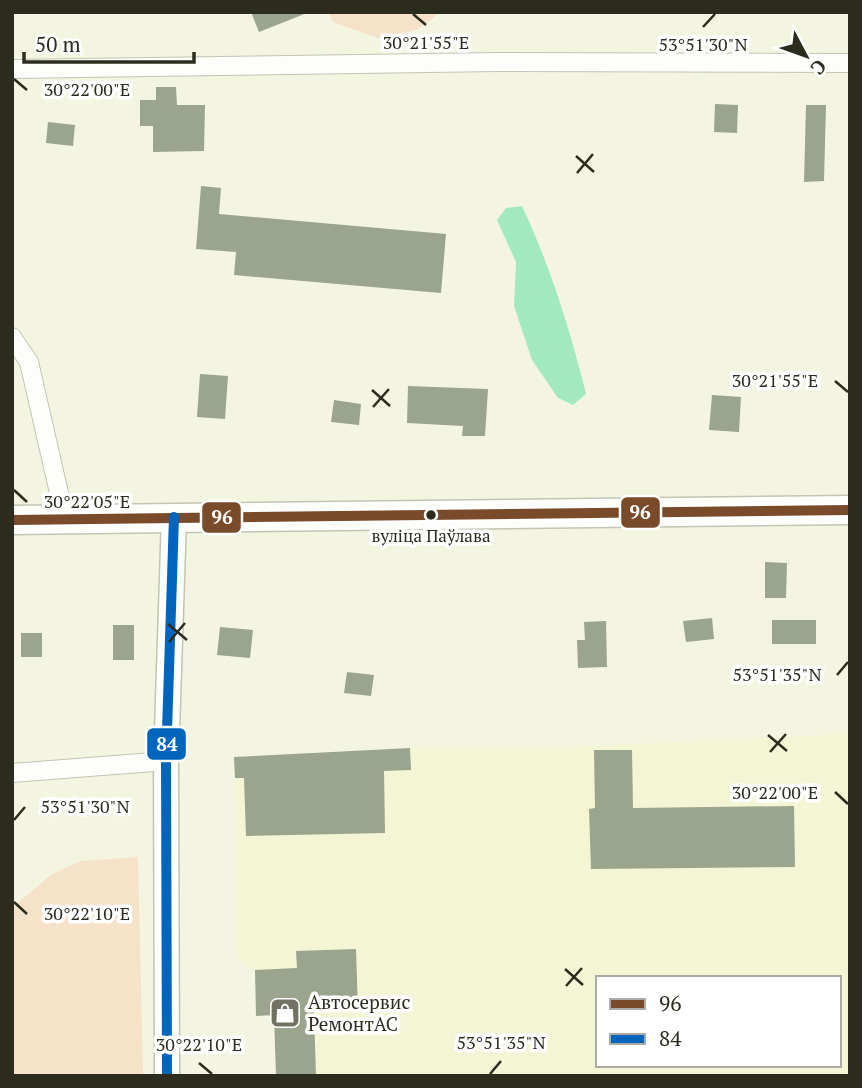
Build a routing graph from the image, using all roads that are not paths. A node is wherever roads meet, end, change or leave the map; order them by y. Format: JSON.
{"nodes":[{"id":1,"x":850,"y":64,"type":"edge"},
{"id":2,"x":12,"y":69,"type":"edge"},
{"id":3,"x":12,"y":337,"type":"edge"},
{"id":4,"x":850,"y":510,"type":"edge"},
{"id":5,"x":174,"y":517,"type":"junction"},
{"id":6,"x":65,"y":519,"type":"junction"},
{"id":7,"x":12,"y":520,"type":"edge"},
{"id":8,"x":166,"y":761,"type":"junction"},
{"id":9,"x":12,"y":773,"type":"edge"},
{"id":10,"x":167,"y":1076,"type":"edge"}],
"edges":[{"from":1,"to":2,"type":"street"},
{"from":3,"to":6,"type":"street"},
{"from":4,"to":5,"type":"main road"},
{"from":5,"to":6,"type":"main road"},
{"from":5,"to":8,"type":"main road"},
{"from":6,"to":7,"type":"main road"},
{"from":8,"to":9,"type":"street"},
{"from":8,"to":10,"type":"main road"}]}
